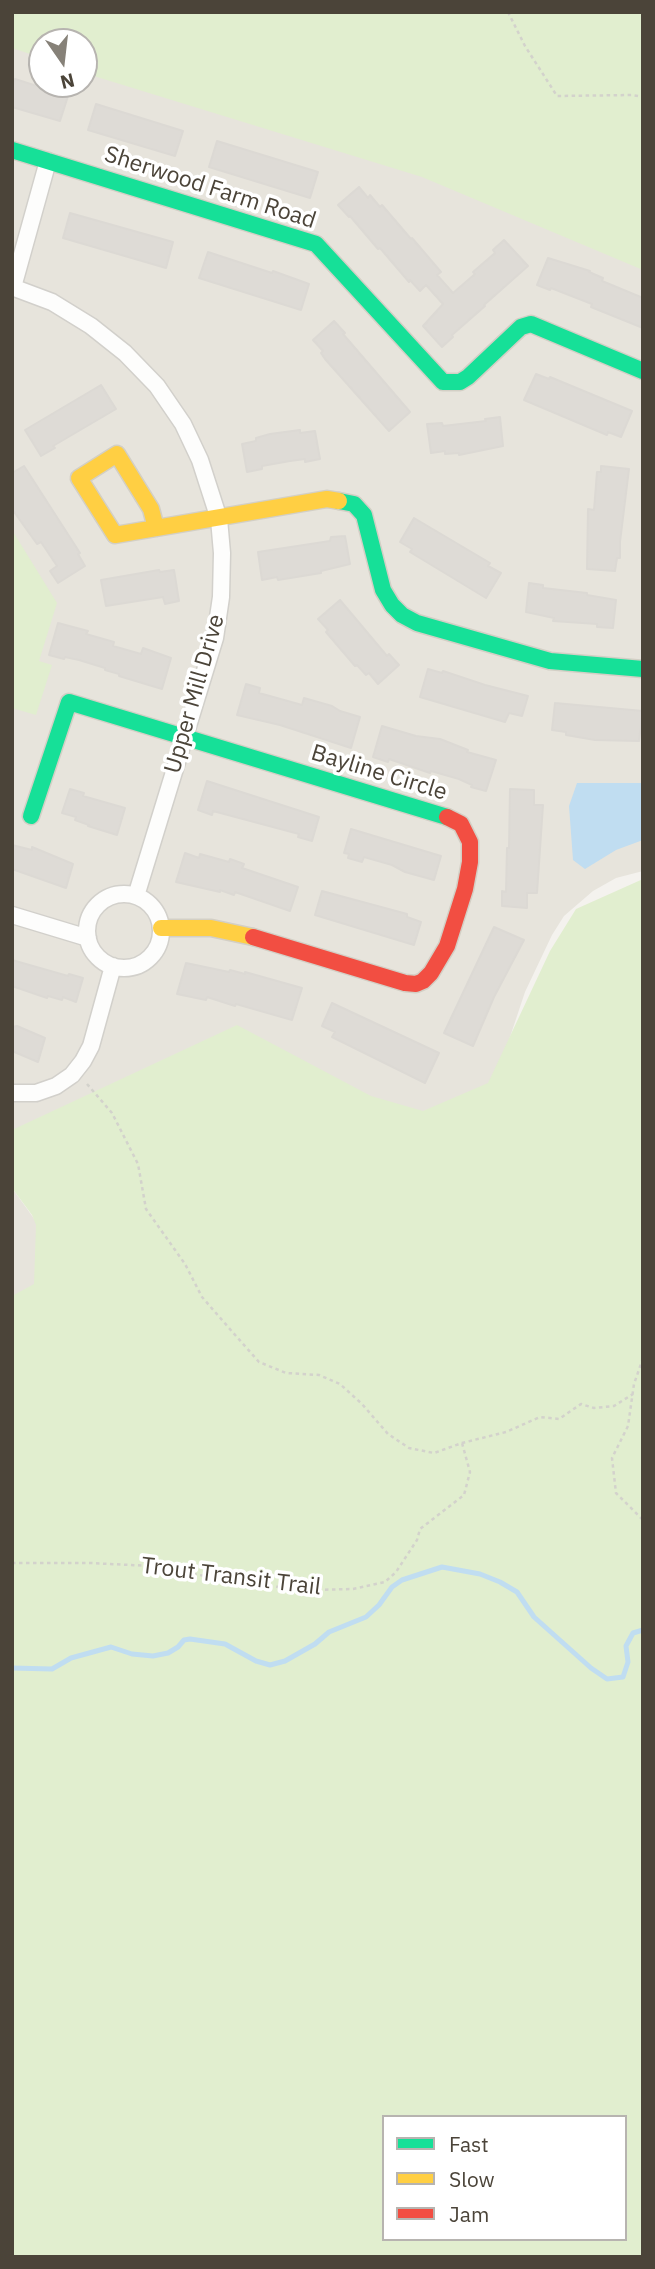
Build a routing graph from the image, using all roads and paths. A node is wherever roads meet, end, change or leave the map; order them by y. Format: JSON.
{"nodes":[{"id":1,"x":508,"y":12,"type":"edge"},
{"id":2,"x":643,"y":97,"type":"edge"},
{"id":3,"x":12,"y":150,"type":"edge"},
{"id":4,"x":48,"y":161,"type":"junction"},
{"id":5,"x":13,"y":287,"type":"edge"},
{"id":6,"x":643,"y":371,"type":"edge"},
{"id":7,"x":219,"y":519,"type":"junction"},
{"id":8,"x":156,"y":528,"type":"junction"},
{"id":9,"x":643,"y":669,"type":"edge"},
{"id":10,"x":184,"y":737,"type":"junction"},
{"id":11,"x":31,"y":816,"type":"dead end"},
{"id":12,"x":136,"y":896,"type":"junction"},
{"id":13,"x":12,"y":915,"type":"edge"},
{"id":14,"x":161,"y":928,"type":"junction"},
{"id":15,"x":88,"y":938,"type":"junction"},
{"id":16,"x":113,"y":966,"type":"junction"},
{"id":17,"x":75,"y":1070,"type":"junction"},
{"id":18,"x":12,"y":1093,"type":"edge"},
{"id":19,"x":643,"y":1358,"type":"edge"},
{"id":20,"x":632,"y":1394,"type":"junction"},
{"id":21,"x":462,"y":1443,"type":"junction"},
{"id":22,"x":643,"y":1520,"type":"edge"},
{"id":23,"x":12,"y":1563,"type":"edge"}],
"edges":[{"from":1,"to":2,"type":"path"},
{"from":3,"to":4,"type":"street","name":"Sherwood Farm Road"},
{"from":4,"to":5,"type":"street"},
{"from":4,"to":6,"type":"street","name":"Sherwood Farm Road"},
{"from":5,"to":7,"type":"street","name":"Upper Mill Drive"},
{"from":7,"to":8,"type":"street"},
{"from":7,"to":9,"type":"street"},
{"from":7,"to":10,"type":"street","name":"Upper Mill Drive"},
{"from":8,"to":8,"type":"street"},
{"from":10,"to":11,"type":"street"},
{"from":10,"to":12,"type":"street","name":"Upper Mill Drive"},
{"from":10,"to":14,"type":"street","name":"Bayline Circle"},
{"from":12,"to":14,"type":"street"},
{"from":12,"to":15,"type":"street"},
{"from":13,"to":15,"type":"street"},
{"from":14,"to":16,"type":"street"},
{"from":15,"to":16,"type":"street"},
{"from":16,"to":17,"type":"street"},
{"from":17,"to":18,"type":"street"},
{"from":17,"to":21,"type":"path"},
{"from":19,"to":20,"type":"path"},
{"from":20,"to":21,"type":"path"},
{"from":20,"to":22,"type":"path"},
{"from":21,"to":23,"type":"path","name":"Trout Transit Trail"}]}
